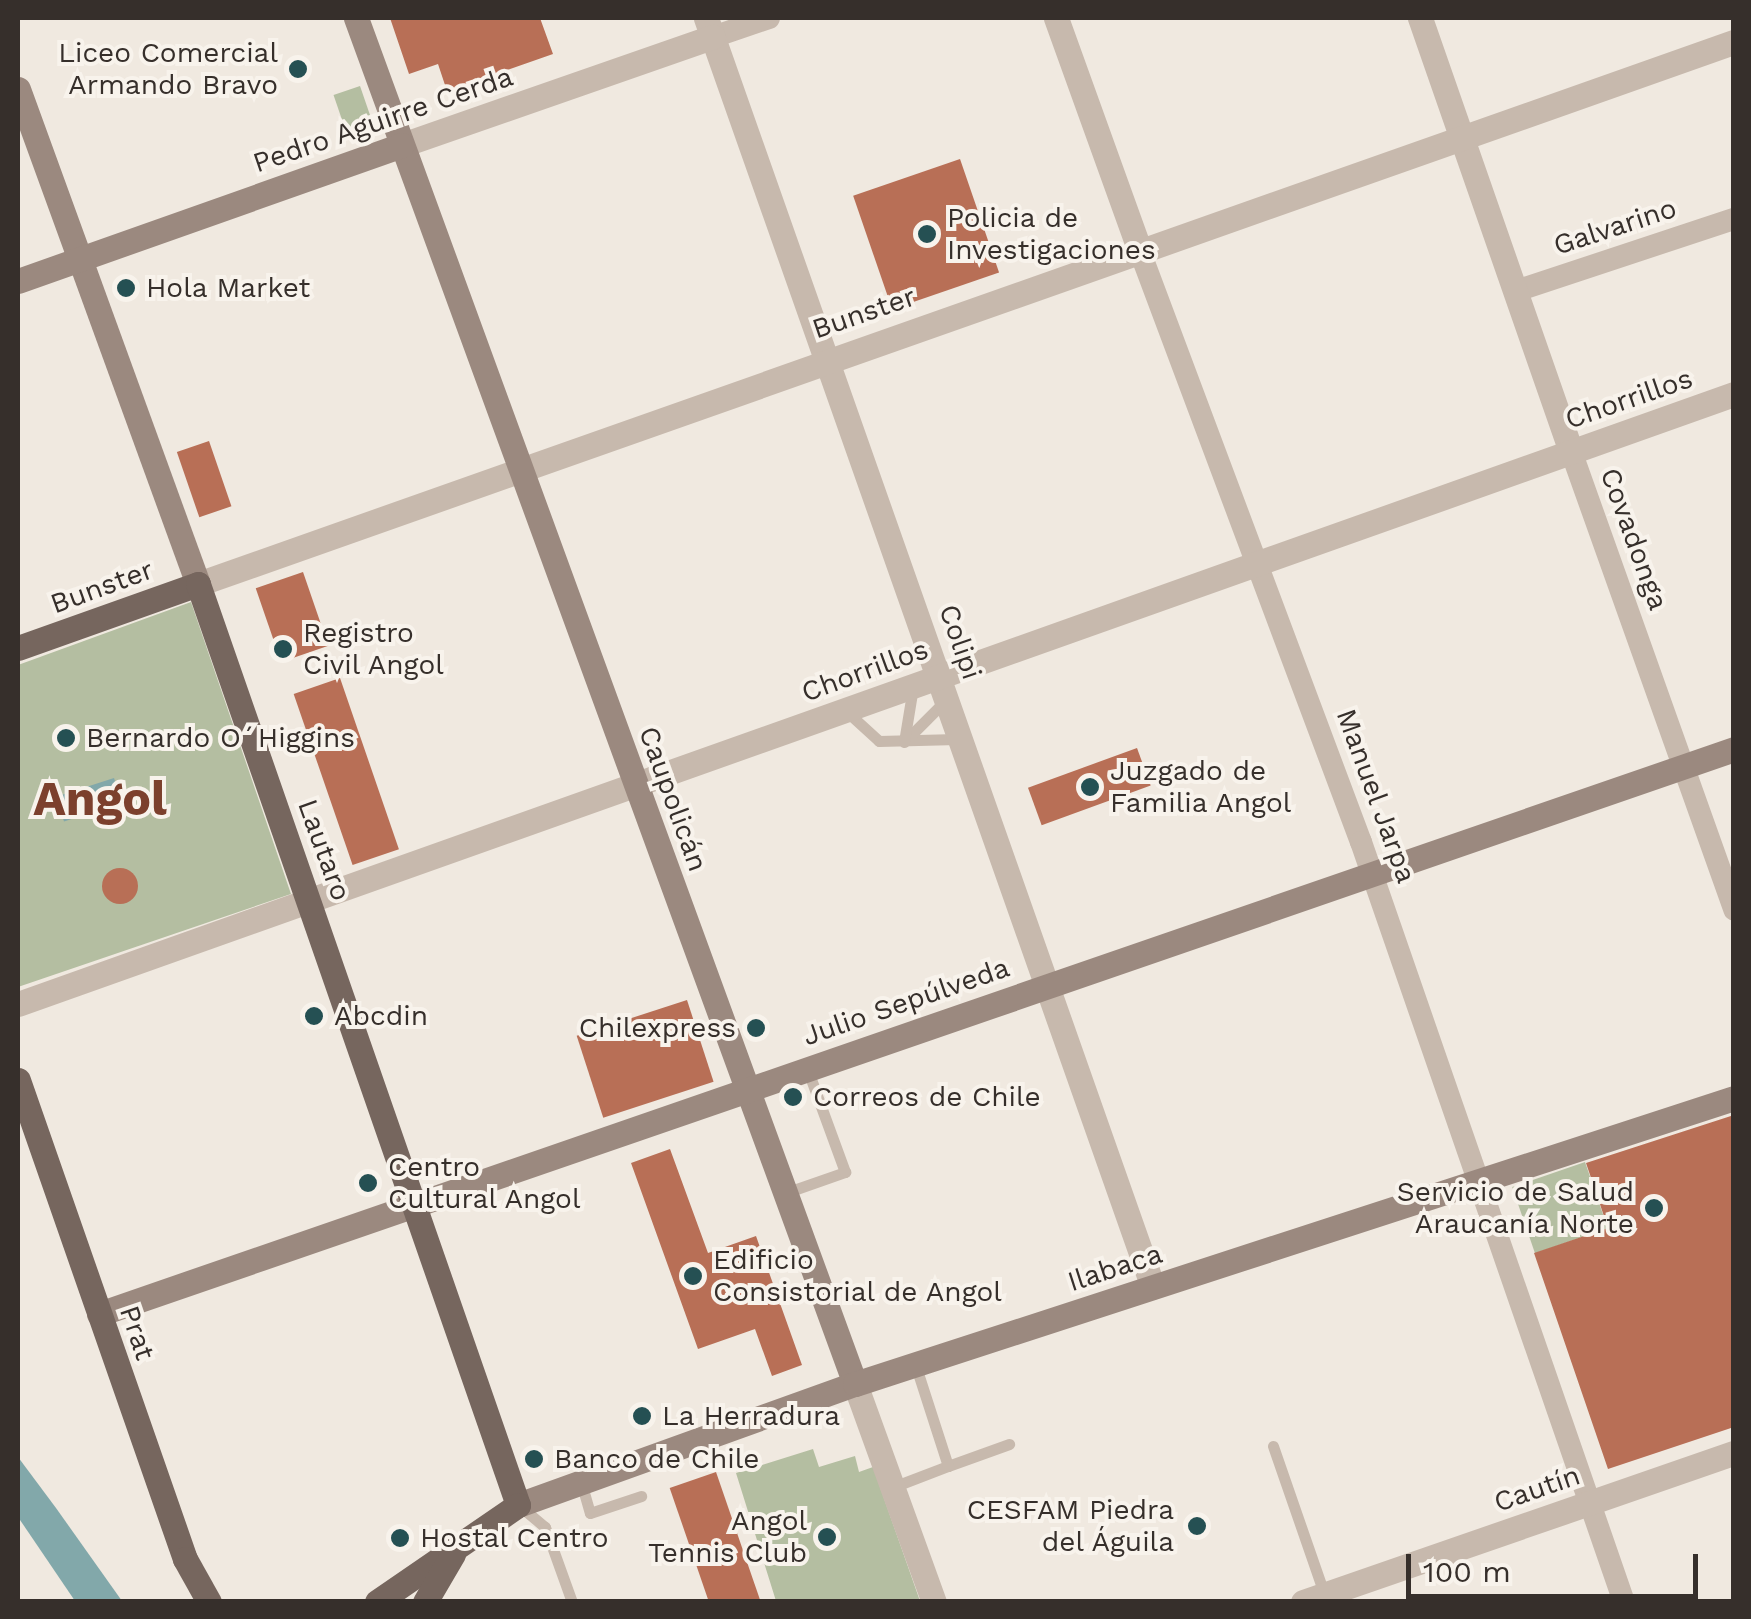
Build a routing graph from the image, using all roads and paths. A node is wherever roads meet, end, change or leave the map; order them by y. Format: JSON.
{"nodes":[{"id":1,"x":356,"y":18,"type":"edge"},
{"id":2,"x":769,"y":18,"type":"edge"},
{"id":3,"x":1056,"y":18,"type":"edge"},
{"id":4,"x":1420,"y":18,"type":"edge"},
{"id":5,"x":709,"y":28,"type":"edge"},
{"id":6,"x":1734,"y":42,"type":"edge"},
{"id":7,"x":18,"y":89,"type":"edge"},
{"id":8,"x":1462,"y":136,"type":"junction"},
{"id":9,"x":402,"y":145,"type":"junction"},
{"id":10,"x":1734,"y":219,"type":"edge"},
{"id":11,"x":1139,"y":248,"type":"junction"},
{"id":12,"x":79,"y":260,"type":"junction"},
{"id":13,"x":18,"y":281,"type":"edge"},
{"id":14,"x":1516,"y":291,"type":"junction"},
{"id":15,"x":830,"y":357,"type":"junction"},
{"id":16,"x":1734,"y":394,"type":"edge"},
{"id":17,"x":1571,"y":452,"type":"junction"},
{"id":18,"x":520,"y":468,"type":"junction"},
{"id":19,"x":1258,"y":560,"type":"junction"},
{"id":20,"x":198,"y":584,"type":"junction"},
{"id":21,"x":18,"y":648,"type":"edge"},
{"id":22,"x":913,"y":686,"type":"junction"},
{"id":23,"x":944,"y":687,"type":"junction"},
{"id":24,"x":844,"y":710,"type":"junction"},
{"id":25,"x":961,"y":740,"type":"junction"},
{"id":26,"x":904,"y":742,"type":"junction"},
{"id":27,"x":1734,"y":749,"type":"edge"},
{"id":28,"x":1683,"y":765,"type":"junction"},
{"id":29,"x":636,"y":784,"type":"junction"},
{"id":30,"x":1372,"y":874,"type":"junction"},
{"id":31,"x":311,"y":901,"type":"junction"},
{"id":32,"x":1734,"y":910,"type":"edge"},
{"id":33,"x":1046,"y":984,"type":"junction"},
{"id":34,"x":18,"y":1004,"type":"edge"},
{"id":35,"x":807,"y":1068,"type":"junction"},
{"id":36,"x":18,"y":1080,"type":"edge"},
{"id":37,"x":747,"y":1089,"type":"junction"},
{"id":38,"x":1734,"y":1098,"type":"edge"},
{"id":39,"x":1480,"y":1181,"type":"junction"},
{"id":40,"x":785,"y":1193,"type":"junction"},
{"id":41,"x":417,"y":1204,"type":"junction"},
{"id":42,"x":1152,"y":1287,"type":"junction"},
{"id":43,"x":99,"y":1314,"type":"junction"},
{"id":44,"x":915,"y":1364,"type":"junction"},
{"id":45,"x":854,"y":1384,"type":"junction"},
{"id":46,"x":1009,"y":1444,"type":"dead end"},
{"id":47,"x":1273,"y":1446,"type":"dead end"},
{"id":48,"x":1734,"y":1452,"type":"edge"},
{"id":49,"x":948,"y":1466,"type":"junction"},
{"id":50,"x":580,"y":1480,"type":"junction"},
{"id":51,"x":892,"y":1488,"type":"junction"},
{"id":52,"x":641,"y":1496,"type":"dead end"},
{"id":53,"x":1590,"y":1503,"type":"junction"},
{"id":54,"x":518,"y":1505,"type":"junction"},
{"id":55,"x":456,"y":1550,"type":"junction"},
{"id":56,"x":1314,"y":1598,"type":"edge"},
{"id":57,"x":209,"y":1602,"type":"edge"},
{"id":58,"x":377,"y":1602,"type":"edge"},
{"id":59,"x":425,"y":1602,"type":"edge"},
{"id":60,"x":572,"y":1602,"type":"edge"},
{"id":61,"x":934,"y":1602,"type":"edge"},
{"id":62,"x":1624,"y":1602,"type":"edge"}],
"edges":[{"from":1,"to":9,"type":"main road","name":"Caupolicán"},
{"from":2,"to":5,"type":"street","name":"Pedro Aguirre Cerda"},
{"from":3,"to":11,"type":"street","name":"Manuel Jarpa"},
{"from":4,"to":8,"type":"street","name":"Covadonga"},
{"from":5,"to":9,"type":"street","name":"Pedro Aguirre Cerda"},
{"from":5,"to":15,"type":"street","name":"Colipi"},
{"from":6,"to":8,"type":"street","name":"Bunster"},
{"from":7,"to":12,"type":"main road","name":"Lautaro"},
{"from":8,"to":11,"type":"street","name":"Bunster"},
{"from":8,"to":14,"type":"street","name":"Covadonga"},
{"from":9,"to":12,"type":"main road","name":"Pedro Aguirre Cerda"},
{"from":9,"to":18,"type":"main road","name":"Caupolicán"},
{"from":10,"to":14,"type":"street","name":"Galvarino"},
{"from":11,"to":15,"type":"street","name":"Bunster"},
{"from":11,"to":19,"type":"street","name":"Manuel Jarpa"},
{"from":12,"to":13,"type":"main road","name":"Pedro Aguirre Cerda"},
{"from":12,"to":20,"type":"main road","name":"Lautaro"},
{"from":14,"to":17,"type":"street","name":"Covadonga"},
{"from":15,"to":18,"type":"street","name":"Bunster"},
{"from":15,"to":23,"type":"street","name":"Colipi"},
{"from":16,"to":17,"type":"street","name":"Chorrillos"},
{"from":17,"to":19,"type":"street","name":"Chorrillos"},
{"from":17,"to":28,"type":"street","name":"Covadonga"},
{"from":18,"to":20,"type":"street","name":"Bunster"},
{"from":18,"to":29,"type":"main road","name":"Caupolicán"},
{"from":19,"to":23,"type":"street","name":"Chorrillos"},
{"from":19,"to":30,"type":"street","name":"Manuel Jarpa"},
{"from":20,"to":21,"type":"main road","name":"Bunster"},
{"from":20,"to":31,"type":"main road","name":"Lautaro"},
{"from":22,"to":23,"type":"street","name":"Chorrillos"},
{"from":22,"to":24,"type":"street","name":"Chorrillos"},
{"from":22,"to":26,"type":"lane"},
{"from":23,"to":25,"type":"street","name":"Colipi"},
{"from":23,"to":26,"type":"lane"},
{"from":24,"to":26,"type":"lane"},
{"from":24,"to":29,"type":"street","name":"Chorrillos"},
{"from":25,"to":26,"type":"lane"},
{"from":25,"to":33,"type":"street","name":"Colipi"},
{"from":27,"to":28,"type":"main road","name":"Julio Sepúlveda"},
{"from":28,"to":30,"type":"main road","name":"Julio Sepúlveda"},
{"from":28,"to":32,"type":"street","name":"Covadonga"},
{"from":29,"to":31,"type":"street","name":"Chorrillos"},
{"from":29,"to":37,"type":"main road","name":"Caupolicán"},
{"from":30,"to":33,"type":"main road","name":"Julio Sepúlveda"},
{"from":30,"to":39,"type":"street","name":"Manuel Jarpa"},
{"from":31,"to":34,"type":"street","name":"Chorrillos"},
{"from":31,"to":41,"type":"main road","name":"Lautaro"},
{"from":33,"to":35,"type":"main road","name":"Julio Sepúlveda"},
{"from":33,"to":42,"type":"street","name":"Colipi"},
{"from":35,"to":37,"type":"main road","name":"Julio Sepúlveda"},
{"from":35,"to":40,"type":"lane"},
{"from":36,"to":43,"type":"main road","name":"Prat"},
{"from":37,"to":40,"type":"main road","name":"Caupolicán"},
{"from":37,"to":41,"type":"main road","name":"Julio Sepúlveda"},
{"from":38,"to":39,"type":"main road","name":"Ilabaca"},
{"from":39,"to":42,"type":"main road","name":"Ilabaca"},
{"from":39,"to":53,"type":"street","name":"Manuel Jarpa"},
{"from":40,"to":45,"type":"main road","name":"Caupolicán"},
{"from":41,"to":43,"type":"main road","name":"Julio Sepúlveda"},
{"from":41,"to":54,"type":"main road","name":"Lautaro"},
{"from":42,"to":44,"type":"main road","name":"Ilabaca"},
{"from":43,"to":57,"type":"main road","name":"Prat"},
{"from":44,"to":45,"type":"main road","name":"Ilabaca"},
{"from":44,"to":49,"type":"lane"},
{"from":45,"to":50,"type":"main road","name":"Ilabaca"},
{"from":45,"to":51,"type":"street","name":"Caupolicán"},
{"from":46,"to":49,"type":"lane"},
{"from":47,"to":56,"type":"lane"},
{"from":48,"to":53,"type":"street","name":"Cautín"},
{"from":49,"to":51,"type":"lane"},
{"from":50,"to":52,"type":"lane"},
{"from":50,"to":54,"type":"main road","name":"Ilabaca"},
{"from":51,"to":61,"type":"street","name":"Caupolicán"},
{"from":53,"to":56,"type":"street","name":"Cautín"},
{"from":53,"to":62,"type":"street","name":"Manuel Jarpa"},
{"from":54,"to":55,"type":"main road"},
{"from":54,"to":60,"type":"lane"},
{"from":55,"to":58,"type":"main road"},
{"from":55,"to":59,"type":"main road"}]}
